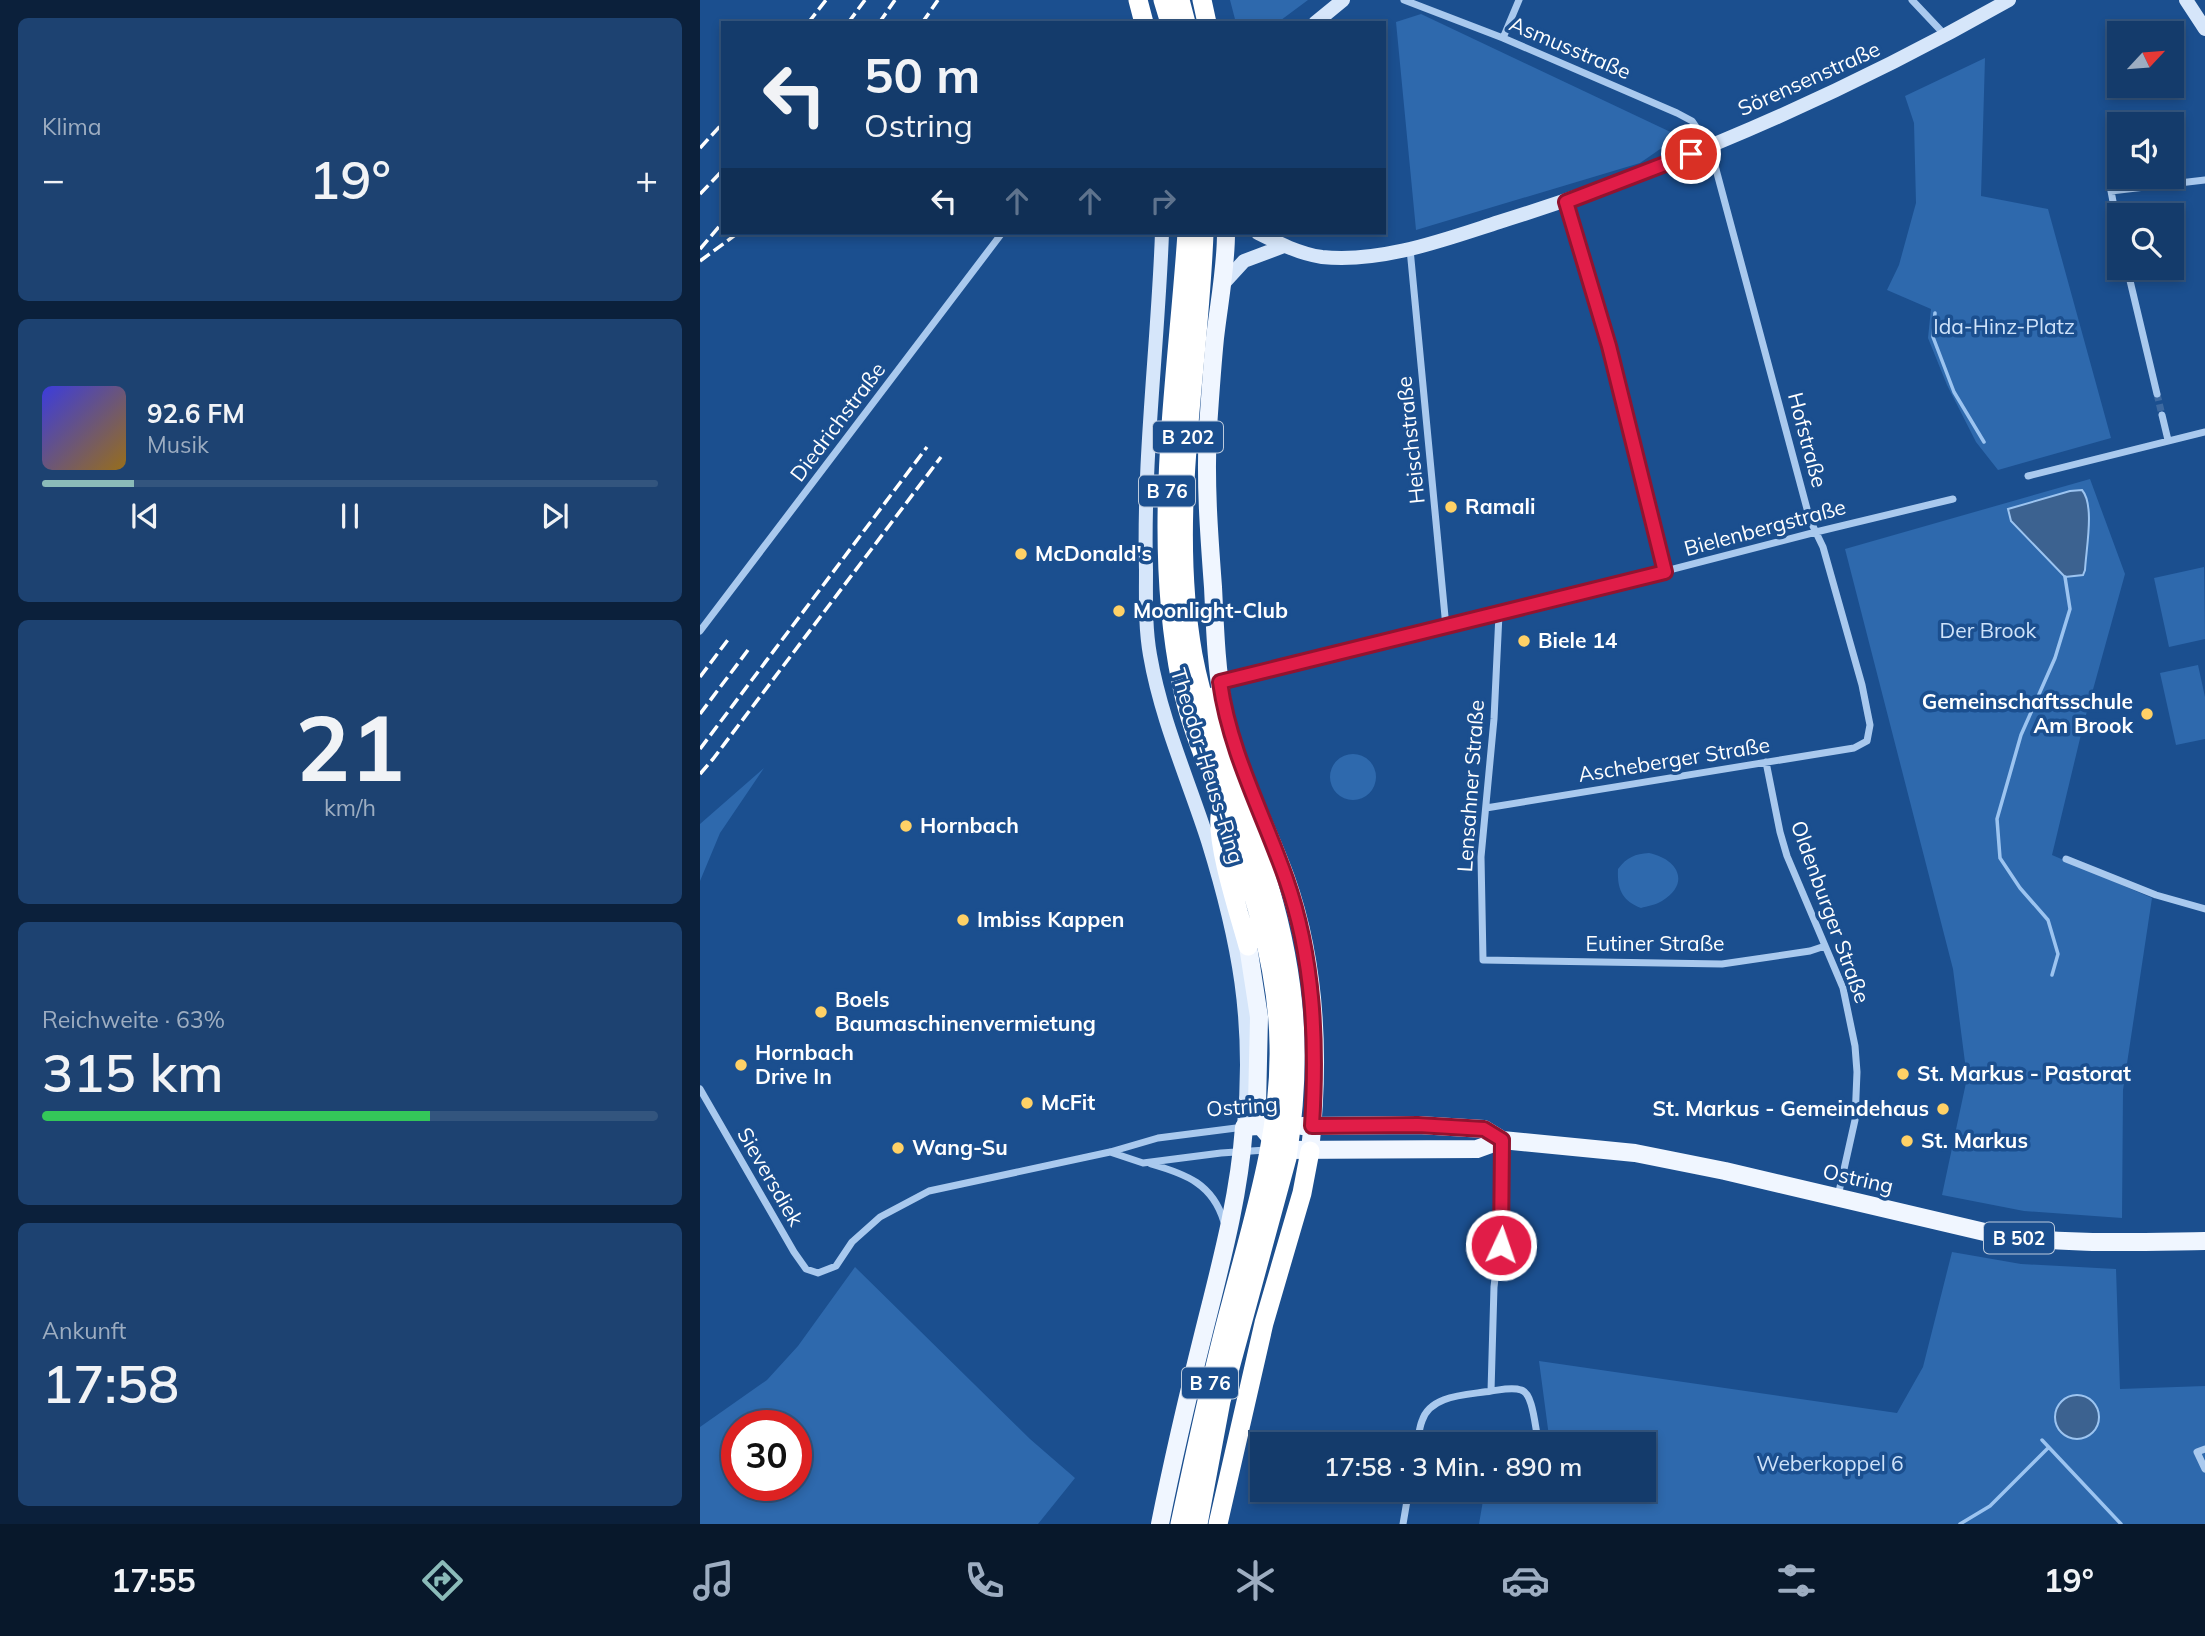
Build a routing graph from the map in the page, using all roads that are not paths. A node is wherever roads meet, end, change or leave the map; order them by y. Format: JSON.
{"nodes":[{"id":1,"x":1138,"y":0,"type":"edge"},
{"id":2,"x":1163,"y":0,"type":"edge"},
{"id":3,"x":1180,"y":0,"type":"edge"},
{"id":4,"x":1202,"y":0,"type":"edge"},
{"id":5,"x":1343,"y":0,"type":"edge"},
{"id":6,"x":1404,"y":0,"type":"edge"},
{"id":7,"x":1519,"y":0,"type":"edge"},
{"id":8,"x":1912,"y":0,"type":"edge"},
{"id":9,"x":2008,"y":0,"type":"edge"},
{"id":10,"x":2177,"y":0,"type":"edge"},
{"id":11,"x":2186,"y":0,"type":"edge"},
{"id":12,"x":1143,"y":21,"type":"edge"},
{"id":13,"x":1169,"y":21,"type":"edge"},
{"id":14,"x":1185,"y":21,"type":"edge"},
{"id":15,"x":1207,"y":21,"type":"edge"},
{"id":16,"x":1317,"y":21,"type":"edge"},
{"id":17,"x":2202,"y":25,"type":"edge"},
{"id":18,"x":1946,"y":36,"type":"junction"},
{"id":19,"x":1503,"y":38,"type":"junction"},
{"id":20,"x":1710,"y":146,"type":"junction"},
{"id":21,"x":2205,"y":180,"type":"edge"},
{"id":22,"x":1566,"y":202,"type":"junction"},
{"id":23,"x":2113,"y":203,"type":"edge"},
{"id":24,"x":1000,"y":235,"type":"edge"},
{"id":25,"x":1162,"y":235,"type":"edge"},
{"id":26,"x":1187,"y":235,"type":"edge"},
{"id":27,"x":1204,"y":235,"type":"edge"},
{"id":28,"x":1226,"y":235,"type":"edge"},
{"id":29,"x":1262,"y":235,"type":"edge"},
{"id":30,"x":1284,"y":246,"type":"junction"},
{"id":31,"x":1410,"y":249,"type":"junction"},
{"id":32,"x":2130,"y":280,"type":"edge"},
{"id":33,"x":1222,"y":285,"type":"junction"},
{"id":34,"x":1187,"y":327,"type":"junction"},
{"id":35,"x":2157,"y":394,"type":"tunnel mouth"},
{"id":36,"x":2162,"y":415,"type":"tunnel mouth"},
{"id":37,"x":2205,"y":432,"type":"edge"},
{"id":38,"x":2168,"y":440,"type":"junction"},
{"id":39,"x":2028,"y":476,"type":"dead end"},
{"id":40,"x":1953,"y":499,"type":"dead end"},
{"id":41,"x":1816,"y":532,"type":"junction"},
{"id":42,"x":1665,"y":572,"type":"junction"},
{"id":43,"x":1499,"y":614,"type":"junction"},
{"id":44,"x":1446,"y":627,"type":"junction"},
{"id":45,"x":700,"y":631,"type":"edge"},
{"id":46,"x":1193,"y":653,"type":"junction"},
{"id":47,"x":1220,"y":682,"type":"junction"},
{"id":48,"x":1229,"y":731,"type":"junction"},
{"id":49,"x":1867,"y":741,"type":"joint"},
{"id":50,"x":1766,"y":762,"type":"junction"},
{"id":51,"x":1221,"y":801,"type":"junction"},
{"id":52,"x":1486,"y":808,"type":"junction"},
{"id":53,"x":2066,"y":859,"type":"dead end"},
{"id":54,"x":2205,"y":909,"type":"edge"},
{"id":55,"x":1248,"y":946,"type":"joint"},
{"id":56,"x":1825,"y":946,"type":"junction"},
{"id":57,"x":1483,"y":960,"type":"joint"},
{"id":58,"x":1241,"y":969,"type":"junction"},
{"id":59,"x":1259,"y":1017,"type":"junction"},
{"id":60,"x":700,"y":1089,"type":"edge"},
{"id":61,"x":1252,"y":1126,"type":"junction"},
{"id":62,"x":1307,"y":1126,"type":"junction"},
{"id":63,"x":1502,"y":1140,"type":"junction"},
{"id":64,"x":1249,"y":1151,"type":"junction"},
{"id":65,"x":1296,"y":1151,"type":"junction"},
{"id":66,"x":1110,"y":1152,"type":"junction"},
{"id":67,"x":1147,"y":1162,"type":"junction"},
{"id":68,"x":1838,"y":1198,"type":"junction"},
{"id":69,"x":1228,"y":1236,"type":"junction"},
{"id":70,"x":2205,"y":1241,"type":"edge"},
{"id":71,"x":1255,"y":1247,"type":"junction"},
{"id":72,"x":818,"y":1273,"type":"joint"},
{"id":73,"x":1492,"y":1391,"type":"junction"},
{"id":74,"x":1419,"y":1432,"type":"edge"},
{"id":75,"x":1537,"y":1432,"type":"edge"},
{"id":76,"x":2205,"y":1448,"type":"edge"},
{"id":77,"x":2203,"y":1458,"type":"edge"},
{"id":78,"x":2205,"y":1469,"type":"edge"},
{"id":79,"x":1407,"y":1502,"type":"edge"},
{"id":80,"x":1160,"y":1524,"type":"edge"},
{"id":81,"x":1180,"y":1524,"type":"edge"},
{"id":82,"x":1198,"y":1524,"type":"edge"},
{"id":83,"x":1218,"y":1524,"type":"edge"},
{"id":84,"x":1403,"y":1524,"type":"edge"}],
"edges":[{"from":1,"to":12,"type":"highway"},
{"from":2,"to":13,"type":"highway"},
{"from":3,"to":14,"type":"highway"},
{"from":4,"to":15,"type":"highway"},
{"from":5,"to":16,"type":"main road"},
{"from":6,"to":19,"type":"street","name":"Asmusstraße"},
{"from":7,"to":19,"type":"street"},
{"from":8,"to":18,"type":"street"},
{"from":9,"to":18,"type":"main road","name":"Sörensenstraße"},
{"from":10,"to":17,"type":"main road"},
{"from":11,"to":17,"type":"main road"},
{"from":18,"to":20,"type":"main road","name":"Sörensenstraße"},
{"from":19,"to":20,"type":"street","name":"Asmusstraße"},
{"from":20,"to":22,"type":"main road","name":"Sörensenstraße"},
{"from":20,"to":41,"type":"street","name":"Hofstraße"},
{"from":21,"to":23,"type":"street"},
{"from":22,"to":31,"type":"main road","name":"Sörensenstraße"},
{"from":22,"to":42,"type":"street"},
{"from":24,"to":45,"type":"street","name":"Diedrichstraße"},
{"from":25,"to":58,"type":"main road","name":"Theodor-Heuss-Ring"},
{"from":26,"to":34,"type":"highway","name":"Theodor-Heuss-Ring","number":"B 76"},
{"from":27,"to":34,"type":"highway","name":"Theodor-Heuss-Ring","number":"B 76"},
{"from":28,"to":33,"type":"main road","name":"Theodor-Heuss-Ring"},
{"from":29,"to":30,"type":"main road","name":"Sörensenstraße"},
{"from":30,"to":31,"type":"main road","name":"Sörensenstraße"},
{"from":30,"to":33,"type":"main road"},
{"from":31,"to":44,"type":"street","name":"Heischstraße"},
{"from":32,"to":35,"type":"street"},
{"from":33,"to":47,"type":"main road","name":"Theodor-Heuss-Ring"},
{"from":34,"to":46,"type":"highway","name":"Theodor-Heuss-Ring","number":"B 202"},
{"from":34,"to":51,"type":"highway","name":"Theodor-Heuss-Ring","number":"B 76"},
{"from":36,"to":38,"type":"street"},
{"from":37,"to":38,"type":"street"},
{"from":38,"to":39,"type":"street"},
{"from":40,"to":41,"type":"street","name":"Bielenbergstraße"},
{"from":41,"to":42,"type":"street","name":"Bielenbergstraße"},
{"from":41,"to":49,"type":"street","name":"Hofstraße"},
{"from":42,"to":43,"type":"street","name":"Bielenbergstraße"},
{"from":43,"to":44,"type":"street","name":"Bielenbergstraße"},
{"from":43,"to":52,"type":"street","name":"Lensahner Straße"},
{"from":44,"to":47,"type":"street","name":"Bielenbergstraße"},
{"from":46,"to":48,"type":"highway"},
{"from":46,"to":71,"type":"highway","name":"Theodor-Heuss-Ring","number":"B 202"},
{"from":47,"to":48,"type":"main road","name":"Theodor-Heuss-Ring"},
{"from":48,"to":62,"type":"main road","name":"Theodor-Heuss-Ring"},
{"from":49,"to":50,"type":"street","name":"Ascheberger Straße"},
{"from":50,"to":52,"type":"street","name":"Ascheberger Straße"},
{"from":50,"to":56,"type":"street","name":"Oldenburger Straße"},
{"from":51,"to":55,"type":"highway","number":"B 76"},
{"from":51,"to":71,"type":"highway","name":"Theodor-Heuss-Ring","number":"B 76"},
{"from":52,"to":57,"type":"street","name":"Lensahner Straße"},
{"from":53,"to":54,"type":"street"},
{"from":55,"to":59,"type":"main road"},
{"from":56,"to":57,"type":"street","name":"Eutiner Straße"},
{"from":56,"to":68,"type":"street","name":"Oldenburger Straße"},
{"from":58,"to":59,"type":"main road"},
{"from":58,"to":61,"type":"main road","name":"Theodor-Heuss-Ring"},
{"from":59,"to":61,"type":"main road"},
{"from":60,"to":72,"type":"street","name":"Sieversdiek"},
{"from":61,"to":62,"type":"main road","name":"Ostring","number":"B 502"},
{"from":61,"to":64,"type":"main road","name":"Theodor-Heuss-Ring"},
{"from":61,"to":65,"type":"main road"},
{"from":61,"to":66,"type":"street","name":"Ostring"},
{"from":62,"to":63,"type":"main road","name":"Ostring","number":"B 502"},
{"from":62,"to":65,"type":"main road","number":"B 76"},
{"from":63,"to":65,"type":"main road","name":"Ostring","number":"B 502"},
{"from":63,"to":68,"type":"main road","name":"Ostring","number":"B 502"},
{"from":63,"to":73,"type":"street"},
{"from":64,"to":65,"type":"street","name":"Ostring"},
{"from":64,"to":67,"type":"street","name":"Ostring"},
{"from":64,"to":69,"type":"main road","name":"Theodor-Heuss-Ring"},
{"from":65,"to":83,"type":"highway","number":"B 76"},
{"from":66,"to":67,"type":"street","name":"Ostring"},
{"from":66,"to":72,"type":"street","name":"Ostring"},
{"from":67,"to":69,"type":"street","name":"Ostring"},
{"from":68,"to":70,"type":"main road","name":"Ostring","number":"B 502"},
{"from":69,"to":80,"type":"main road","name":"Theodor-Heuss-Ring"},
{"from":71,"to":81,"type":"highway","number":"B 76"},
{"from":71,"to":82,"type":"highway","number":"B 76"},
{"from":73,"to":74,"type":"street"},
{"from":73,"to":75,"type":"street"},
{"from":76,"to":77,"type":"street"},
{"from":77,"to":78,"type":"street"},
{"from":79,"to":84,"type":"street"}]}
